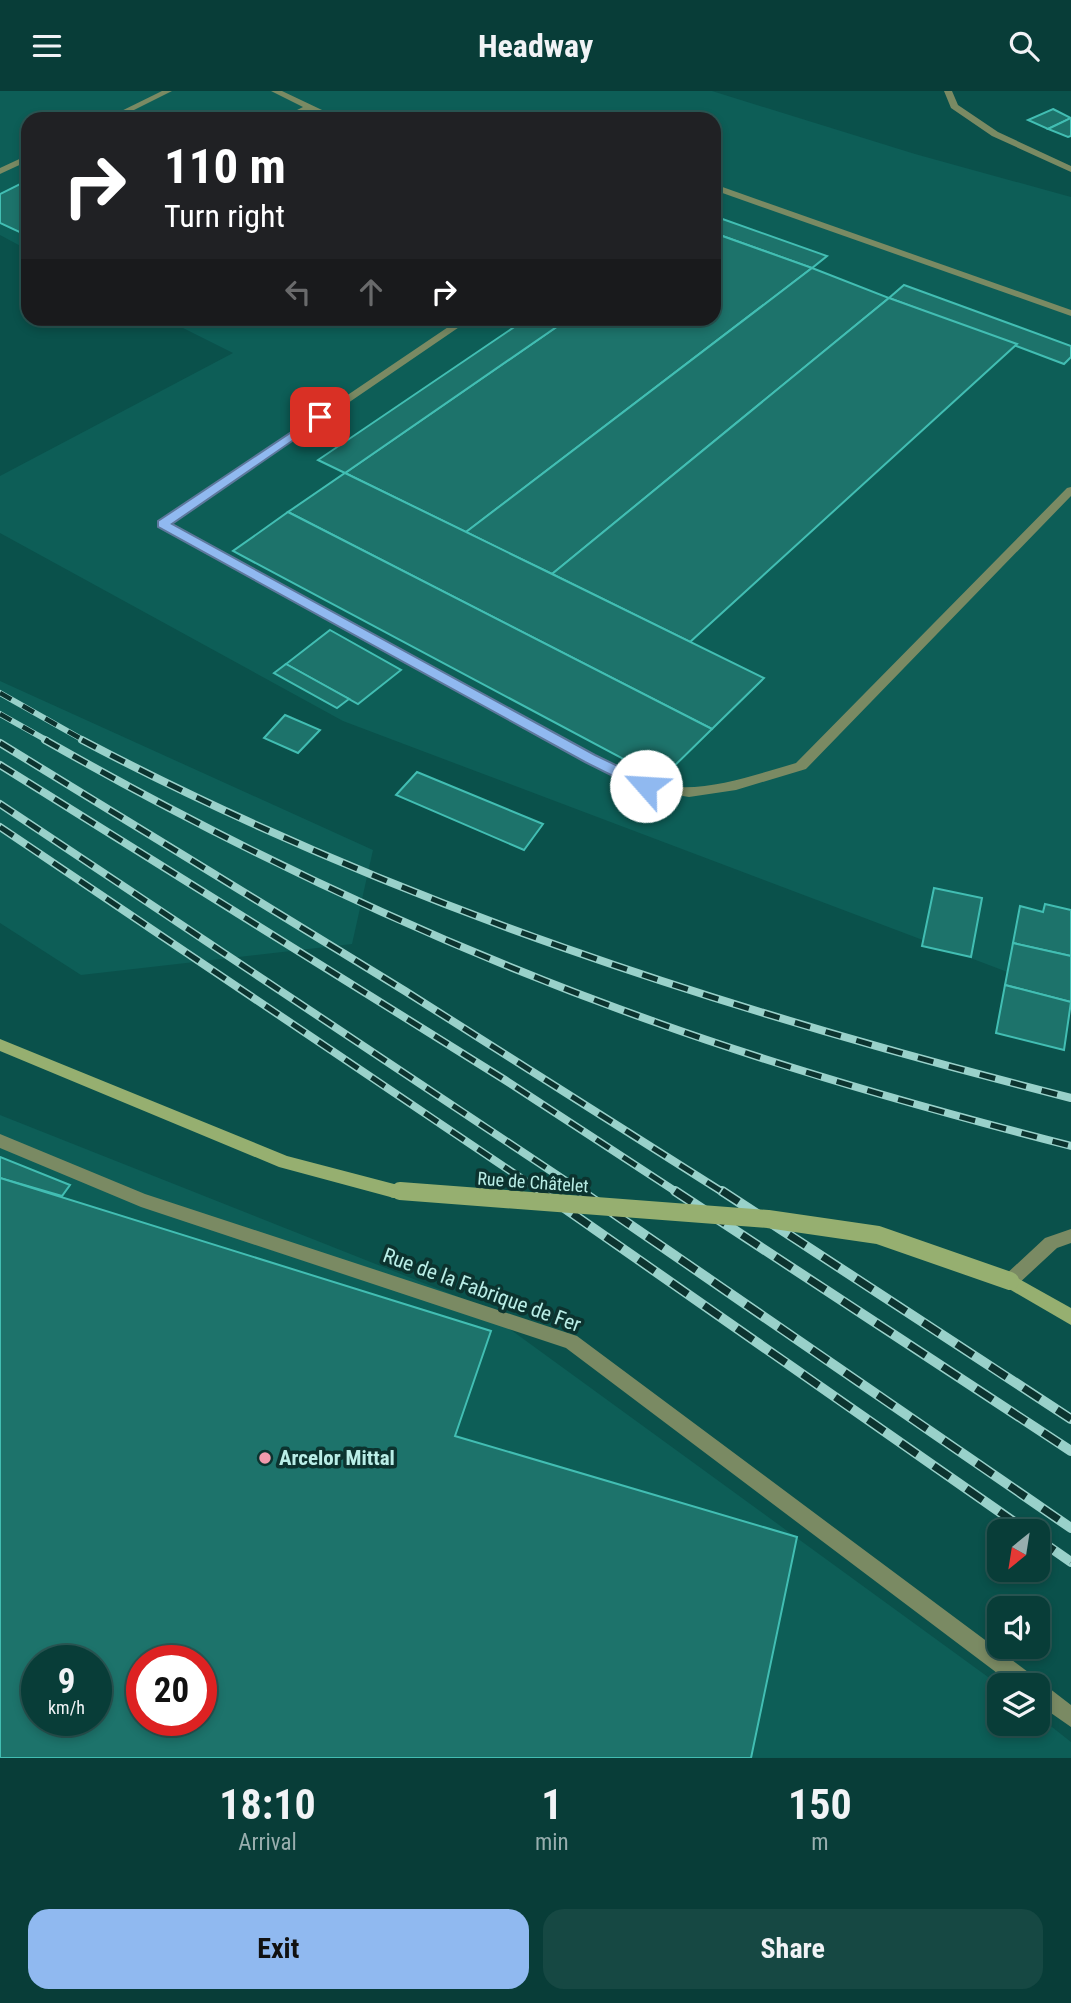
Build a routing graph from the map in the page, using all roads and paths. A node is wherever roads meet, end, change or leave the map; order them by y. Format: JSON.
{"nodes":[{"id":1,"x":168,"y":91,"type":"edge"},
{"id":2,"x":275,"y":91,"type":"edge"},
{"id":3,"x":948,"y":91,"type":"edge"},
{"id":4,"x":307,"y":108,"type":"junction"},
{"id":5,"x":124,"y":112,"type":"edge"},
{"id":6,"x":298,"y":112,"type":"edge"},
{"id":7,"x":318,"y":112,"type":"edge"},
{"id":8,"x":21,"y":161,"type":"edge"},
{"id":9,"x":1071,"y":169,"type":"edge"},
{"id":10,"x":0,"y":171,"type":"edge"},
{"id":11,"x":721,"y":189,"type":"edge"},
{"id":12,"x":1071,"y":313,"type":"edge"},
{"id":13,"x":456,"y":326,"type":"edge"},
{"id":14,"x":1071,"y":490,"type":"edge"},
{"id":15,"x":0,"y":1045,"type":"edge"},
{"id":16,"x":0,"y":1141,"type":"edge"},
{"id":17,"x":1071,"y":1236,"type":"edge"},
{"id":18,"x":1010,"y":1281,"type":"junction"},
{"id":19,"x":1071,"y":1317,"type":"edge"},
{"id":20,"x":1013,"y":1673,"type":"edge"},
{"id":21,"x":1050,"y":1701,"type":"edge"},
{"id":22,"x":1071,"y":1717,"type":"edge"}],
"edges":[{"from":1,"to":5,"type":"street"},
{"from":2,"to":4,"type":"street"},
{"from":3,"to":9,"type":"street"},
{"from":4,"to":6,"type":"street"},
{"from":4,"to":7,"type":"street"},
{"from":8,"to":10,"type":"street"},
{"from":11,"to":12,"type":"street"},
{"from":13,"to":14,"type":"street"},
{"from":15,"to":18,"type":"main road","name":"Rue de Châtelet","bridge":true},
{"from":16,"to":20,"type":"street","name":"Rue de la Fabrique de Fer"},
{"from":17,"to":18,"type":"street"},
{"from":18,"to":19,"type":"main road","name":"Rue de Châtelet"},
{"from":21,"to":22,"type":"street"}]}
